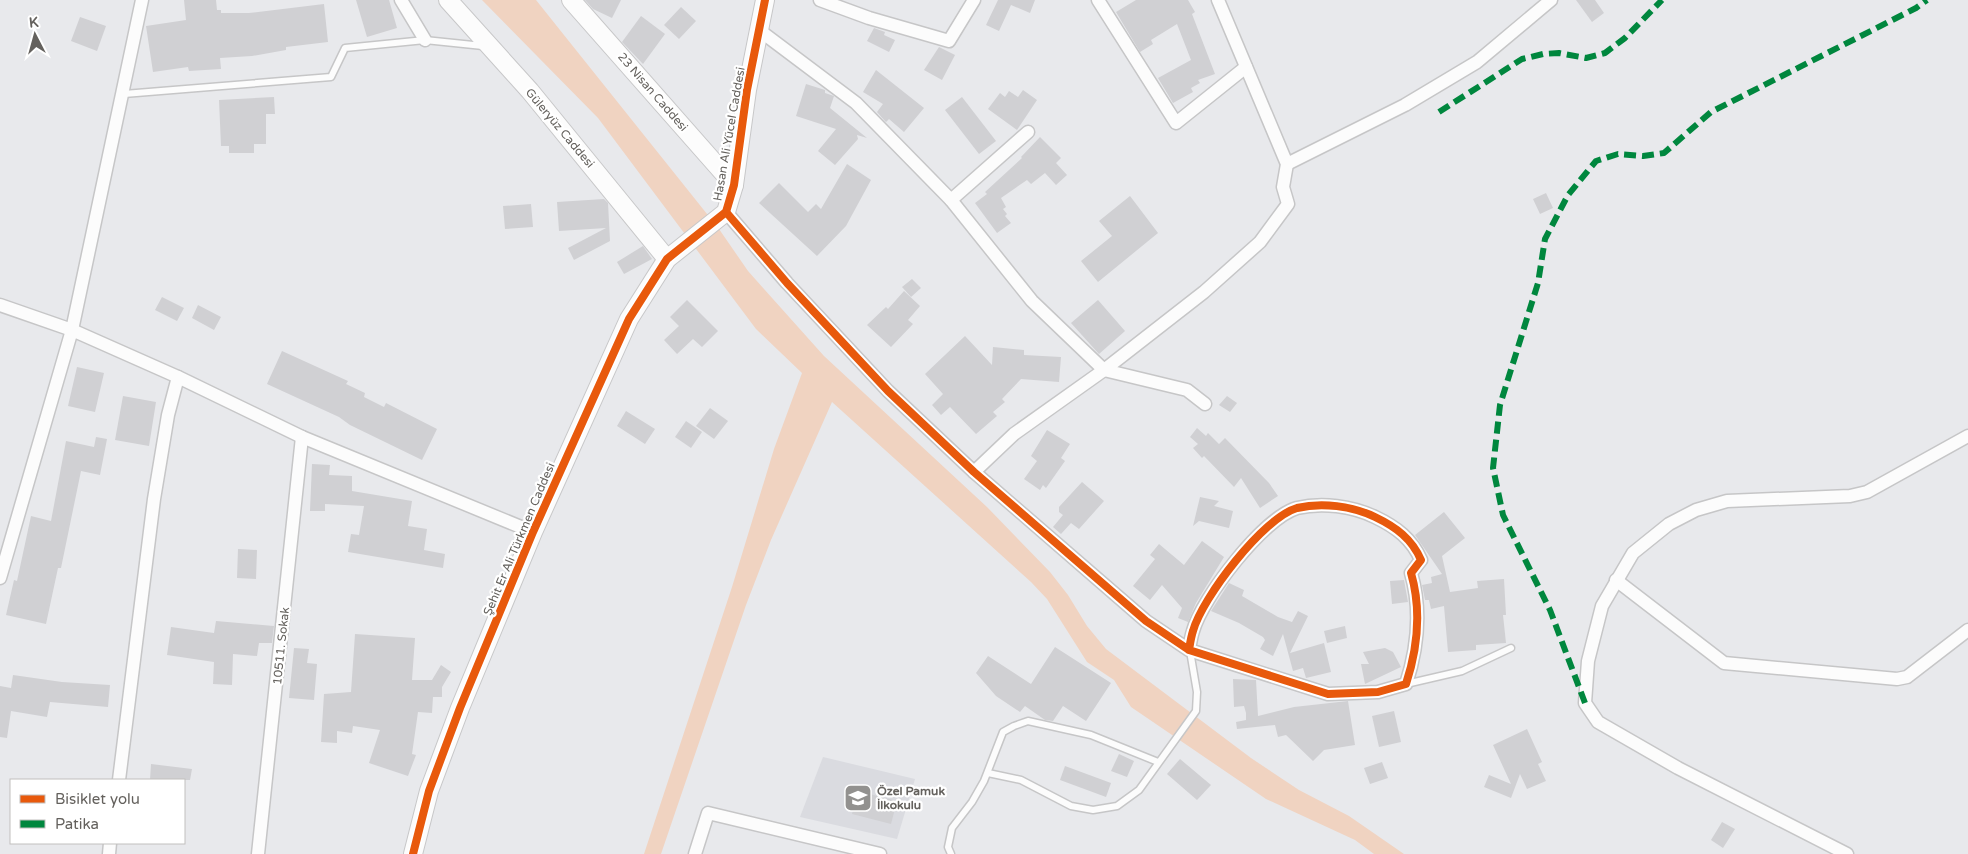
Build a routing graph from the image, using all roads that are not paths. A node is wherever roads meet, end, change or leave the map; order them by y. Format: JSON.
{"nodes":[{"id":1,"x":142,"y":0,"type":"edge"},
{"id":2,"x":401,"y":0,"type":"edge"},
{"id":3,"x":448,"y":0,"type":"edge"},
{"id":4,"x":571,"y":0,"type":"edge"},
{"id":5,"x":765,"y":0,"type":"edge"},
{"id":6,"x":820,"y":0,"type":"edge"},
{"id":7,"x":974,"y":0,"type":"edge"},
{"id":8,"x":1098,"y":0,"type":"edge"},
{"id":9,"x":1218,"y":0,"type":"edge"},
{"id":10,"x":1551,"y":0,"type":"edge"},
{"id":11,"x":758,"y":30,"type":"junction"},
{"id":12,"x":424,"y":40,"type":"junction"},
{"id":13,"x":491,"y":46,"type":"junction"},
{"id":14,"x":1246,"y":67,"type":"junction"},
{"id":15,"x":124,"y":94,"type":"junction"},
{"id":16,"x":1028,"y":132,"type":"dead end"},
{"id":17,"x":1288,"y":164,"type":"junction"},
{"id":18,"x":734,"y":185,"type":"junction"},
{"id":19,"x":951,"y":200,"type":"junction"},
{"id":20,"x":726,"y":212,"type":"junction"},
{"id":21,"x":673,"y":254,"type":"junction"},
{"id":22,"x":0,"y":305,"type":"edge"},
{"id":23,"x":72,"y":330,"type":"junction"},
{"id":24,"x":1104,"y":370,"type":"junction"},
{"id":25,"x":178,"y":377,"type":"junction"},
{"id":26,"x":1204,"y":404,"type":"dead end"},
{"id":27,"x":1968,"y":436,"type":"edge"},
{"id":28,"x":302,"y":437,"type":"junction"},
{"id":29,"x":974,"y":472,"type":"junction"},
{"id":30,"x":533,"y":532,"type":"junction"},
{"id":31,"x":0,"y":578,"type":"edge"},
{"id":32,"x":1616,"y":580,"type":"junction"},
{"id":33,"x":1968,"y":630,"type":"edge"},
{"id":34,"x":1511,"y":648,"type":"dead end"},
{"id":35,"x":1189,"y":650,"type":"junction"},
{"id":36,"x":1406,"y":684,"type":"junction"},
{"id":37,"x":1158,"y":762,"type":"junction"},
{"id":38,"x":988,"y":773,"type":"junction"},
{"id":39,"x":119,"y":779,"type":"edge"},
{"id":40,"x":258,"y":854,"type":"edge"},
{"id":41,"x":413,"y":854,"type":"edge"},
{"id":42,"x":694,"y":854,"type":"edge"},
{"id":43,"x":880,"y":854,"type":"edge"},
{"id":44,"x":951,"y":854,"type":"edge"},
{"id":45,"x":1847,"y":854,"type":"edge"}],
"edges":[{"from":1,"to":15,"type":"street"},
{"from":2,"to":12,"type":"street"},
{"from":3,"to":13,"type":"street","name":"Güleryüz Caddesi"},
{"from":4,"to":18,"type":"street","name":"23 Nisan Caddesi"},
{"from":5,"to":11,"type":"street","name":"Hasan Ali Yücel Caddesi"},
{"from":6,"to":7,"type":"street"},
{"from":8,"to":14,"type":"street"},
{"from":9,"to":14,"type":"street"},
{"from":10,"to":17,"type":"street"},
{"from":11,"to":18,"type":"street","name":"Hasan Ali Yücel Caddesi"},
{"from":11,"to":19,"type":"street"},
{"from":12,"to":13,"type":"lane"},
{"from":12,"to":15,"type":"lane"},
{"from":13,"to":21,"type":"street","name":"Güleryüz Caddesi"},
{"from":14,"to":17,"type":"street"},
{"from":15,"to":23,"type":"street"},
{"from":16,"to":19,"type":"street"},
{"from":17,"to":24,"type":"street"},
{"from":18,"to":20,"type":"street","name":"Hasan Ali Yücel Caddesi"},
{"from":19,"to":24,"type":"street"},
{"from":20,"to":21,"type":"street","name":"Hasan Ali Yücel Caddesi"},
{"from":20,"to":29,"type":"street"},
{"from":21,"to":30,"type":"street","name":"Şehit Er Ali Türkmen Caddesi"},
{"from":22,"to":23,"type":"street"},
{"from":23,"to":25,"type":"street"},
{"from":23,"to":31,"type":"street"},
{"from":24,"to":26,"type":"street"},
{"from":24,"to":29,"type":"street"},
{"from":25,"to":28,"type":"street"},
{"from":25,"to":39,"type":"street"},
{"from":27,"to":32,"type":"street"},
{"from":28,"to":30,"type":"street"},
{"from":28,"to":40,"type":"street","name":"10511. Sokak"},
{"from":29,"to":35,"type":"street"},
{"from":30,"to":41,"type":"street","name":"Şehit Er Ali Türkmen Caddesi"},
{"from":32,"to":33,"type":"street"},
{"from":32,"to":45,"type":"street"},
{"from":34,"to":36,"type":"lane"},
{"from":35,"to":36,"type":"street"},
{"from":35,"to":36,"type":"street"},
{"from":35,"to":37,"type":"lane"},
{"from":37,"to":38,"type":"lane"},
{"from":37,"to":38,"type":"lane"},
{"from":38,"to":44,"type":"lane"},
{"from":42,"to":43,"type":"street"}]}
